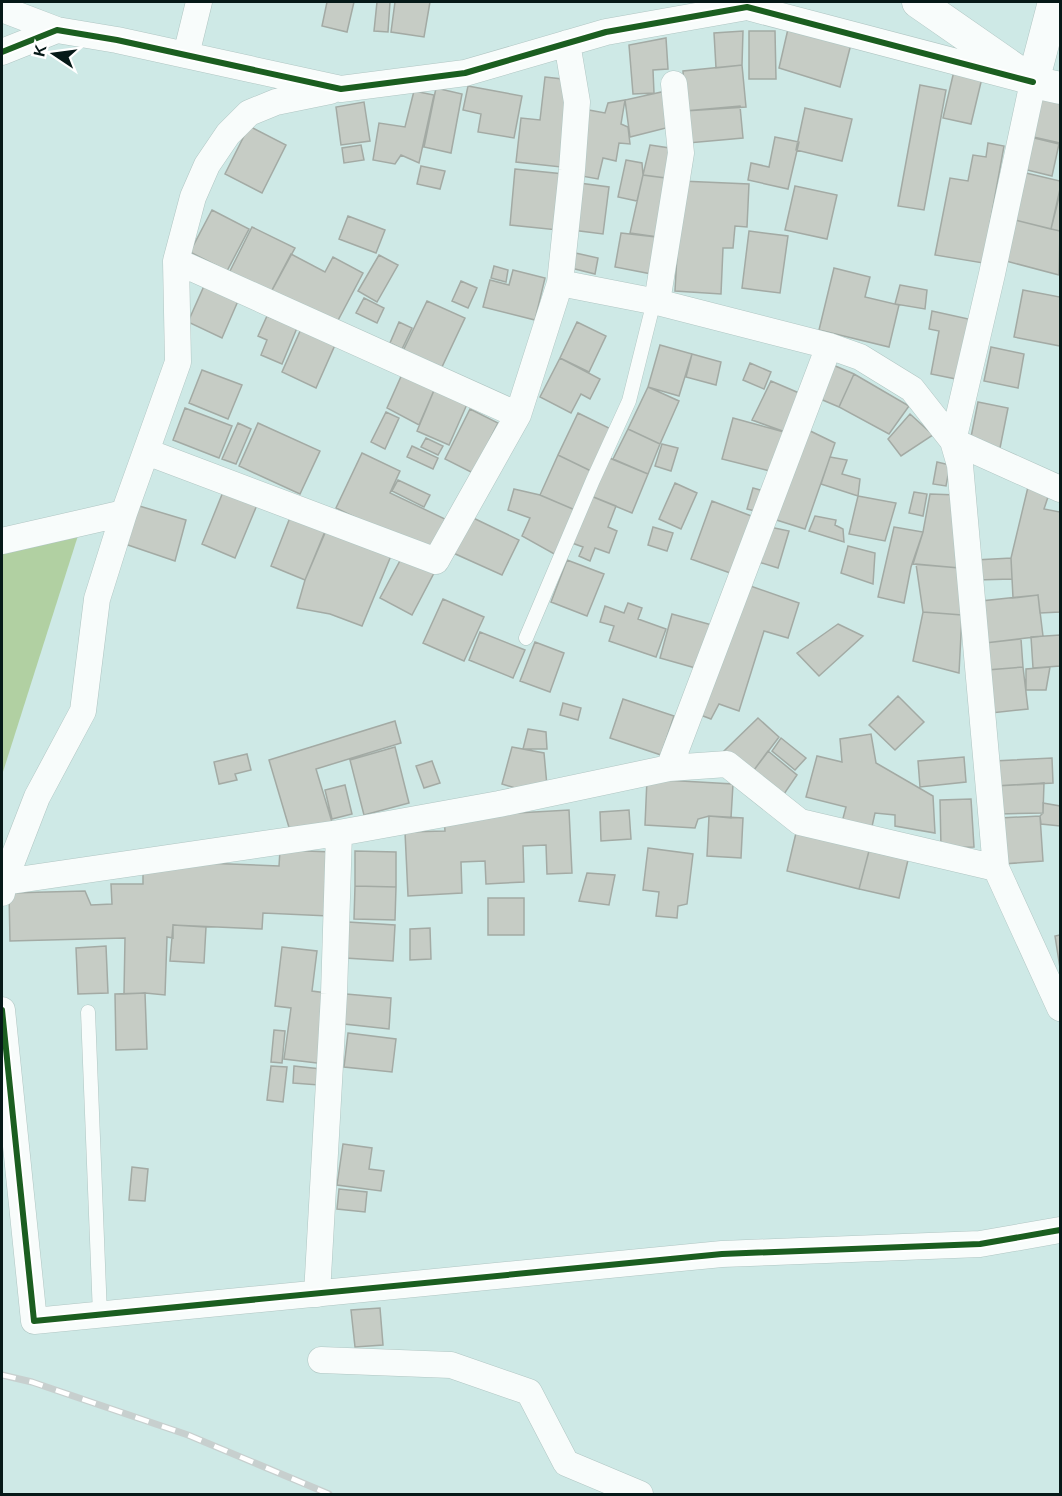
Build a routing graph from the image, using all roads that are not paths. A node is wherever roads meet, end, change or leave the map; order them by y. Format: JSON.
{"nodes":[{"id":1,"x":199,"y":2,"type":"edge"},
{"id":2,"x":918,"y":2,"type":"edge"},
{"id":3,"x":1054,"y":2,"type":"edge"},
{"id":4,"x":2,"y":9,"type":"edge"},
{"id":5,"x":57,"y":30,"type":"junction"},
{"id":6,"x":567,"y":44,"type":"junction"},
{"id":7,"x":2,"y":52,"type":"edge"},
{"id":8,"x":186,"y":55,"type":"junction"},
{"id":9,"x":674,"y":84,"type":"dead end"},
{"id":10,"x":1047,"y":85,"type":"edge"},
{"id":11,"x":341,"y":89,"type":"junction"},
{"id":12,"x":176,"y":261,"type":"junction"},
{"id":13,"x":560,"y":283,"type":"junction"},
{"id":14,"x":656,"y":302,"type":"junction"},
{"id":15,"x":829,"y":346,"type":"junction"},
{"id":16,"x":518,"y":415,"type":"junction"},
{"id":17,"x":953,"y":441,"type":"junction"},
{"id":18,"x":147,"y":452,"type":"junction"},
{"id":19,"x":1060,"y":489,"type":"edge"},
{"id":20,"x":124,"y":513,"type":"junction"},
{"id":21,"x":2,"y":541,"type":"edge"},
{"id":22,"x":526,"y":638,"type":"dead end"},
{"id":23,"x":669,"y":768,"type":"junction"},
{"id":24,"x":339,"y":833,"type":"junction"},
{"id":25,"x":996,"y":868,"type":"junction"},
{"id":26,"x":3,"y":887,"type":"edge"},
{"id":27,"x":1060,"y":1008,"type":"edge"},
{"id":28,"x":2,"y":1010,"type":"edge"},
{"id":29,"x":88,"y":1012,"type":"dead end"},
{"id":30,"x":1060,"y":1230,"type":"edge"},
{"id":31,"x":317,"y":1294,"type":"junction"},
{"id":32,"x":100,"y":1315,"type":"junction"},
{"id":33,"x":321,"y":1360,"type":"dead end"},
{"id":34,"x":640,"y":1494,"type":"edge"}],
"edges":[{"from":1,"to":8,"type":"street"},
{"from":2,"to":10,"type":"street"},
{"from":3,"to":10,"type":"street"},
{"from":4,"to":5,"type":"street"},
{"from":5,"to":7,"type":"street"},
{"from":5,"to":8,"type":"street"},
{"from":6,"to":10,"type":"street"},
{"from":6,"to":11,"type":"street"},
{"from":6,"to":13,"type":"street"},
{"from":8,"to":11,"type":"street"},
{"from":9,"to":14,"type":"street"},
{"from":10,"to":17,"type":"street"},
{"from":11,"to":12,"type":"street"},
{"from":12,"to":16,"type":"street"},
{"from":12,"to":18,"type":"street"},
{"from":13,"to":14,"type":"street"},
{"from":13,"to":16,"type":"street"},
{"from":14,"to":15,"type":"street"},
{"from":14,"to":22,"type":"lane"},
{"from":15,"to":17,"type":"street"},
{"from":15,"to":23,"type":"street"},
{"from":16,"to":18,"type":"street"},
{"from":17,"to":19,"type":"street"},
{"from":17,"to":25,"type":"street"},
{"from":18,"to":20,"type":"street"},
{"from":20,"to":21,"type":"street"},
{"from":20,"to":26,"type":"street"},
{"from":23,"to":24,"type":"street"},
{"from":23,"to":25,"type":"street"},
{"from":24,"to":26,"type":"street"},
{"from":24,"to":31,"type":"street"},
{"from":25,"to":27,"type":"street"},
{"from":28,"to":32,"type":"street"},
{"from":29,"to":32,"type":"lane"},
{"from":30,"to":31,"type":"street"},
{"from":31,"to":32,"type":"street"},
{"from":33,"to":34,"type":"street"}]}
